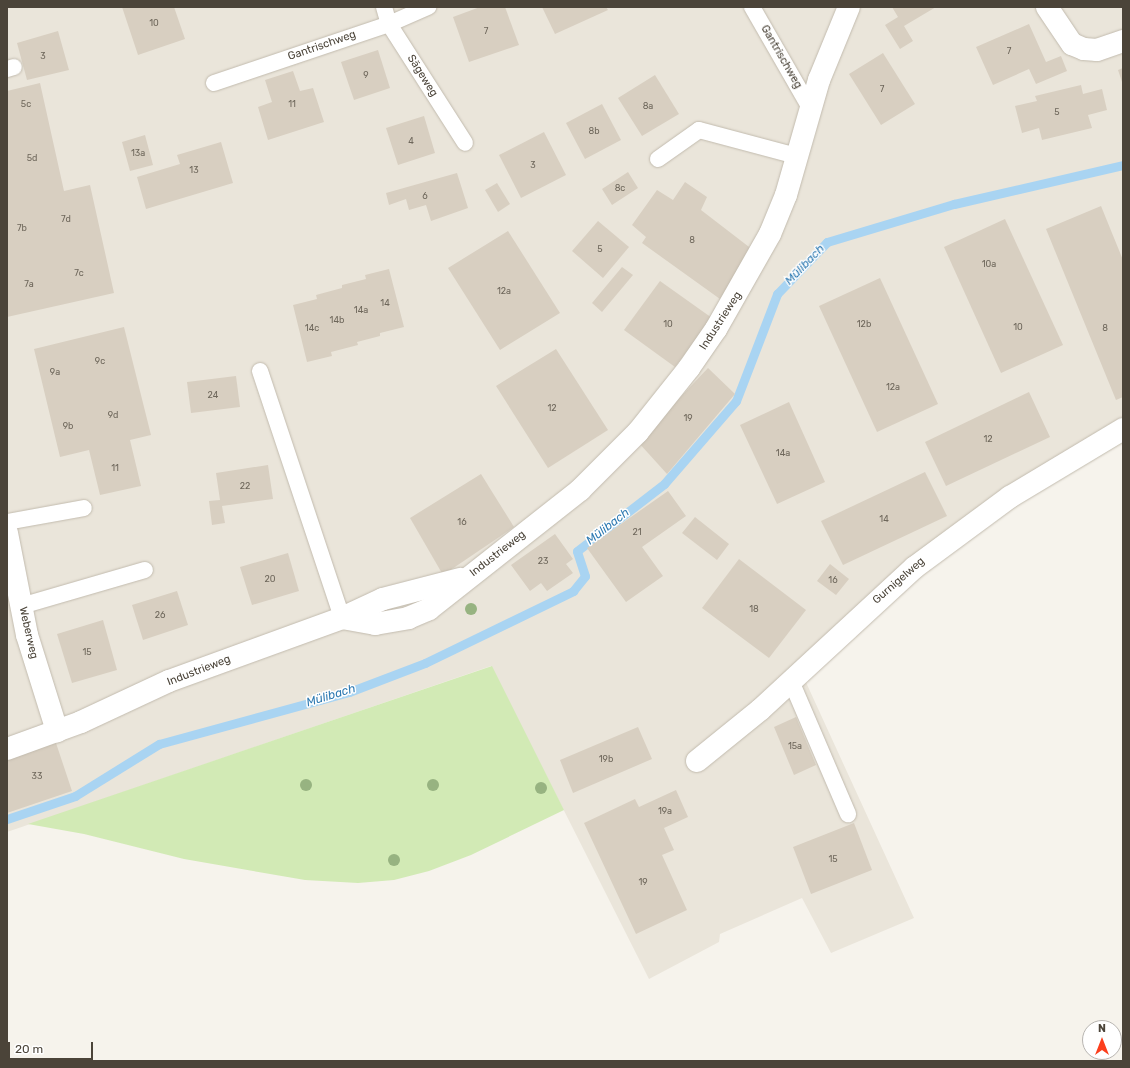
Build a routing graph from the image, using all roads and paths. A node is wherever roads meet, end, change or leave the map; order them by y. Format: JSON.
{"nodes":[{"id":1,"x":384,"y":7,"type":"edge"},
{"id":2,"x":428,"y":7,"type":"edge"},
{"id":3,"x":752,"y":7,"type":"edge"},
{"id":4,"x":849,"y":7,"type":"edge"},
{"id":5,"x":1047,"y":7,"type":"edge"},
{"id":6,"x":389,"y":24,"type":"junction"},
{"id":7,"x":1123,"y":41,"type":"edge"},
{"id":8,"x":214,"y":83,"type":"dead end"},
{"id":9,"x":810,"y":108,"type":"junction"},
{"id":10,"x":465,"y":143,"type":"dead end"},
{"id":11,"x":797,"y":156,"type":"junction"},
{"id":12,"x":658,"y":159,"type":"dead end"},
{"id":13,"x":260,"y":371,"type":"dead end"},
{"id":14,"x":1123,"y":429,"type":"edge"},
{"id":15,"x":84,"y":508,"type":"dead end"},
{"id":16,"x":7,"y":522,"type":"edge"},
{"id":17,"x":7,"y":533,"type":"edge"},
{"id":18,"x":145,"y":570,"type":"dead end"},
{"id":19,"x":22,"y":606,"type":"junction"},
{"id":20,"x":342,"y":618,"type":"junction"},
{"id":21,"x":791,"y":681,"type":"junction"},
{"id":22,"x":57,"y":731,"type":"junction"},
{"id":23,"x":7,"y":749,"type":"edge"},
{"id":24,"x":697,"y":761,"type":"dead end"},
{"id":25,"x":848,"y":814,"type":"dead end"}],
"edges":[{"from":1,"to":6,"type":"lane","name":"Sägeweg"},
{"from":2,"to":6,"type":"lane","name":"Gantrischweg"},
{"from":3,"to":9,"type":"lane","name":"Gantrischweg"},
{"from":4,"to":9,"type":"street","name":"Industrieweg"},
{"from":5,"to":7,"type":"street"},
{"from":6,"to":8,"type":"lane","name":"Gantrischweg"},
{"from":6,"to":10,"type":"lane","name":"Sägeweg"},
{"from":9,"to":11,"type":"street","name":"Industrieweg"},
{"from":11,"to":12,"type":"lane"},
{"from":11,"to":20,"type":"street","name":"Industrieweg"},
{"from":13,"to":20,"type":"lane"},
{"from":14,"to":21,"type":"street","name":"Gurnigelweg"},
{"from":15,"to":16,"type":"lane"},
{"from":17,"to":19,"type":"street","name":"Weberweg"},
{"from":18,"to":19,"type":"lane"},
{"from":19,"to":22,"type":"street","name":"Weberweg"},
{"from":20,"to":22,"type":"street","name":"Industrieweg"},
{"from":21,"to":24,"type":"street","name":"Gurnigelweg"},
{"from":21,"to":25,"type":"lane"},
{"from":22,"to":23,"type":"street","name":"Industrieweg"}]}
